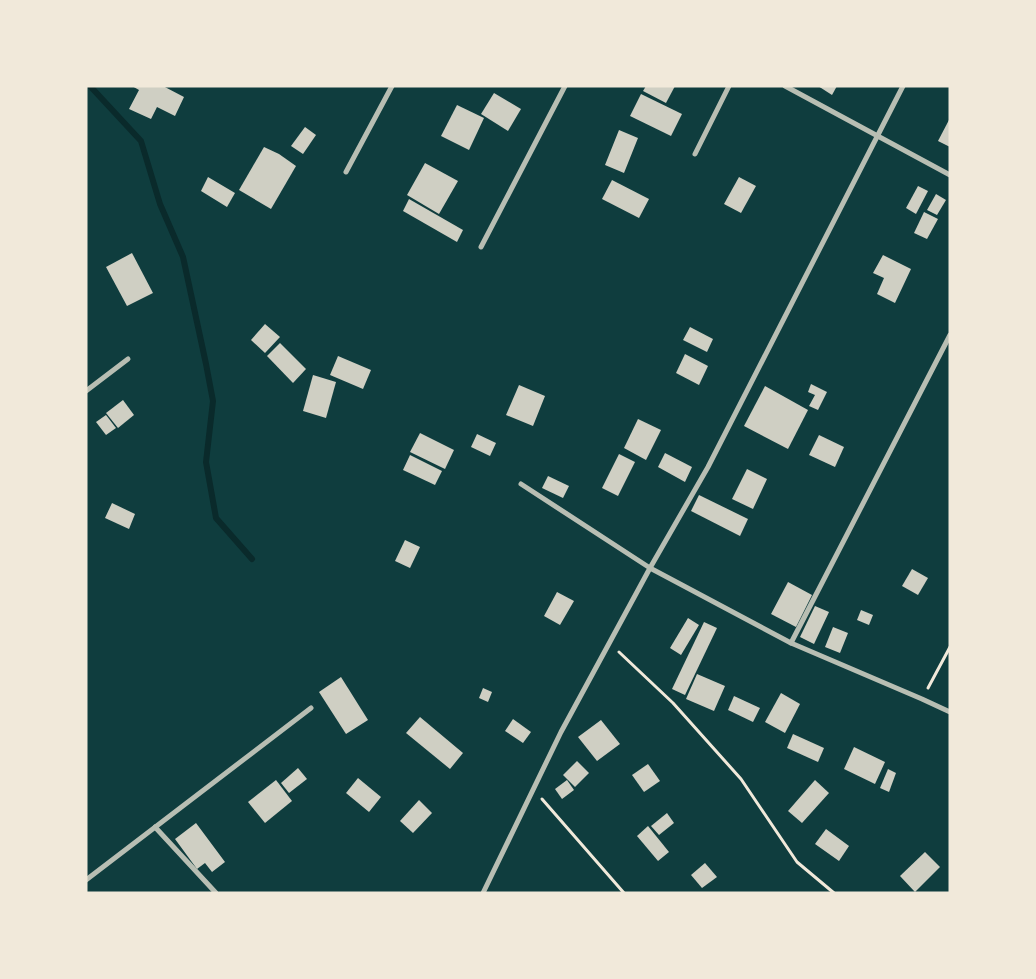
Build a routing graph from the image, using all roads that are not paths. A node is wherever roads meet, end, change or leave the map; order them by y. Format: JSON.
{"nodes":[{"id":1,"x":392,"y":86,"type":"edge"},
{"id":2,"x":565,"y":86,"type":"edge"},
{"id":3,"x":729,"y":86,"type":"edge"},
{"id":4,"x":785,"y":86,"type":"edge"},
{"id":5,"x":903,"y":86,"type":"edge"},
{"id":6,"x":878,"y":137,"type":"junction"},
{"id":7,"x":695,"y":154,"type":"dead end"},
{"id":8,"x":346,"y":172,"type":"dead end"},
{"id":9,"x":950,"y":176,"type":"edge"},
{"id":10,"x":481,"y":246,"type":"dead end"},
{"id":11,"x":950,"y":335,"type":"edge"},
{"id":12,"x":128,"y":359,"type":"dead end"},
{"id":13,"x":86,"y":391,"type":"edge"},
{"id":14,"x":521,"y":484,"type":"dead end"},
{"id":15,"x":650,"y":568,"type":"junction"},
{"id":16,"x":791,"y":643,"type":"junction"},
{"id":17,"x":311,"y":708,"type":"dead end"},
{"id":18,"x":950,"y":712,"type":"edge"},
{"id":19,"x":155,"y":827,"type":"junction"},
{"id":20,"x":86,"y":880,"type":"edge"},
{"id":21,"x":216,"y":893,"type":"edge"},
{"id":22,"x":483,"y":893,"type":"edge"}],
"edges":[{"from":1,"to":8,"type":"street"},
{"from":2,"to":10,"type":"street"},
{"from":3,"to":7,"type":"street"},
{"from":4,"to":6,"type":"street"},
{"from":5,"to":6,"type":"street"},
{"from":6,"to":9,"type":"street"},
{"from":6,"to":15,"type":"street"},
{"from":11,"to":16,"type":"street"},
{"from":12,"to":13,"type":"street"},
{"from":14,"to":15,"type":"street"},
{"from":15,"to":16,"type":"street"},
{"from":15,"to":22,"type":"street"},
{"from":16,"to":18,"type":"street"},
{"from":17,"to":19,"type":"street"},
{"from":19,"to":20,"type":"street"},
{"from":19,"to":21,"type":"street"}]}
